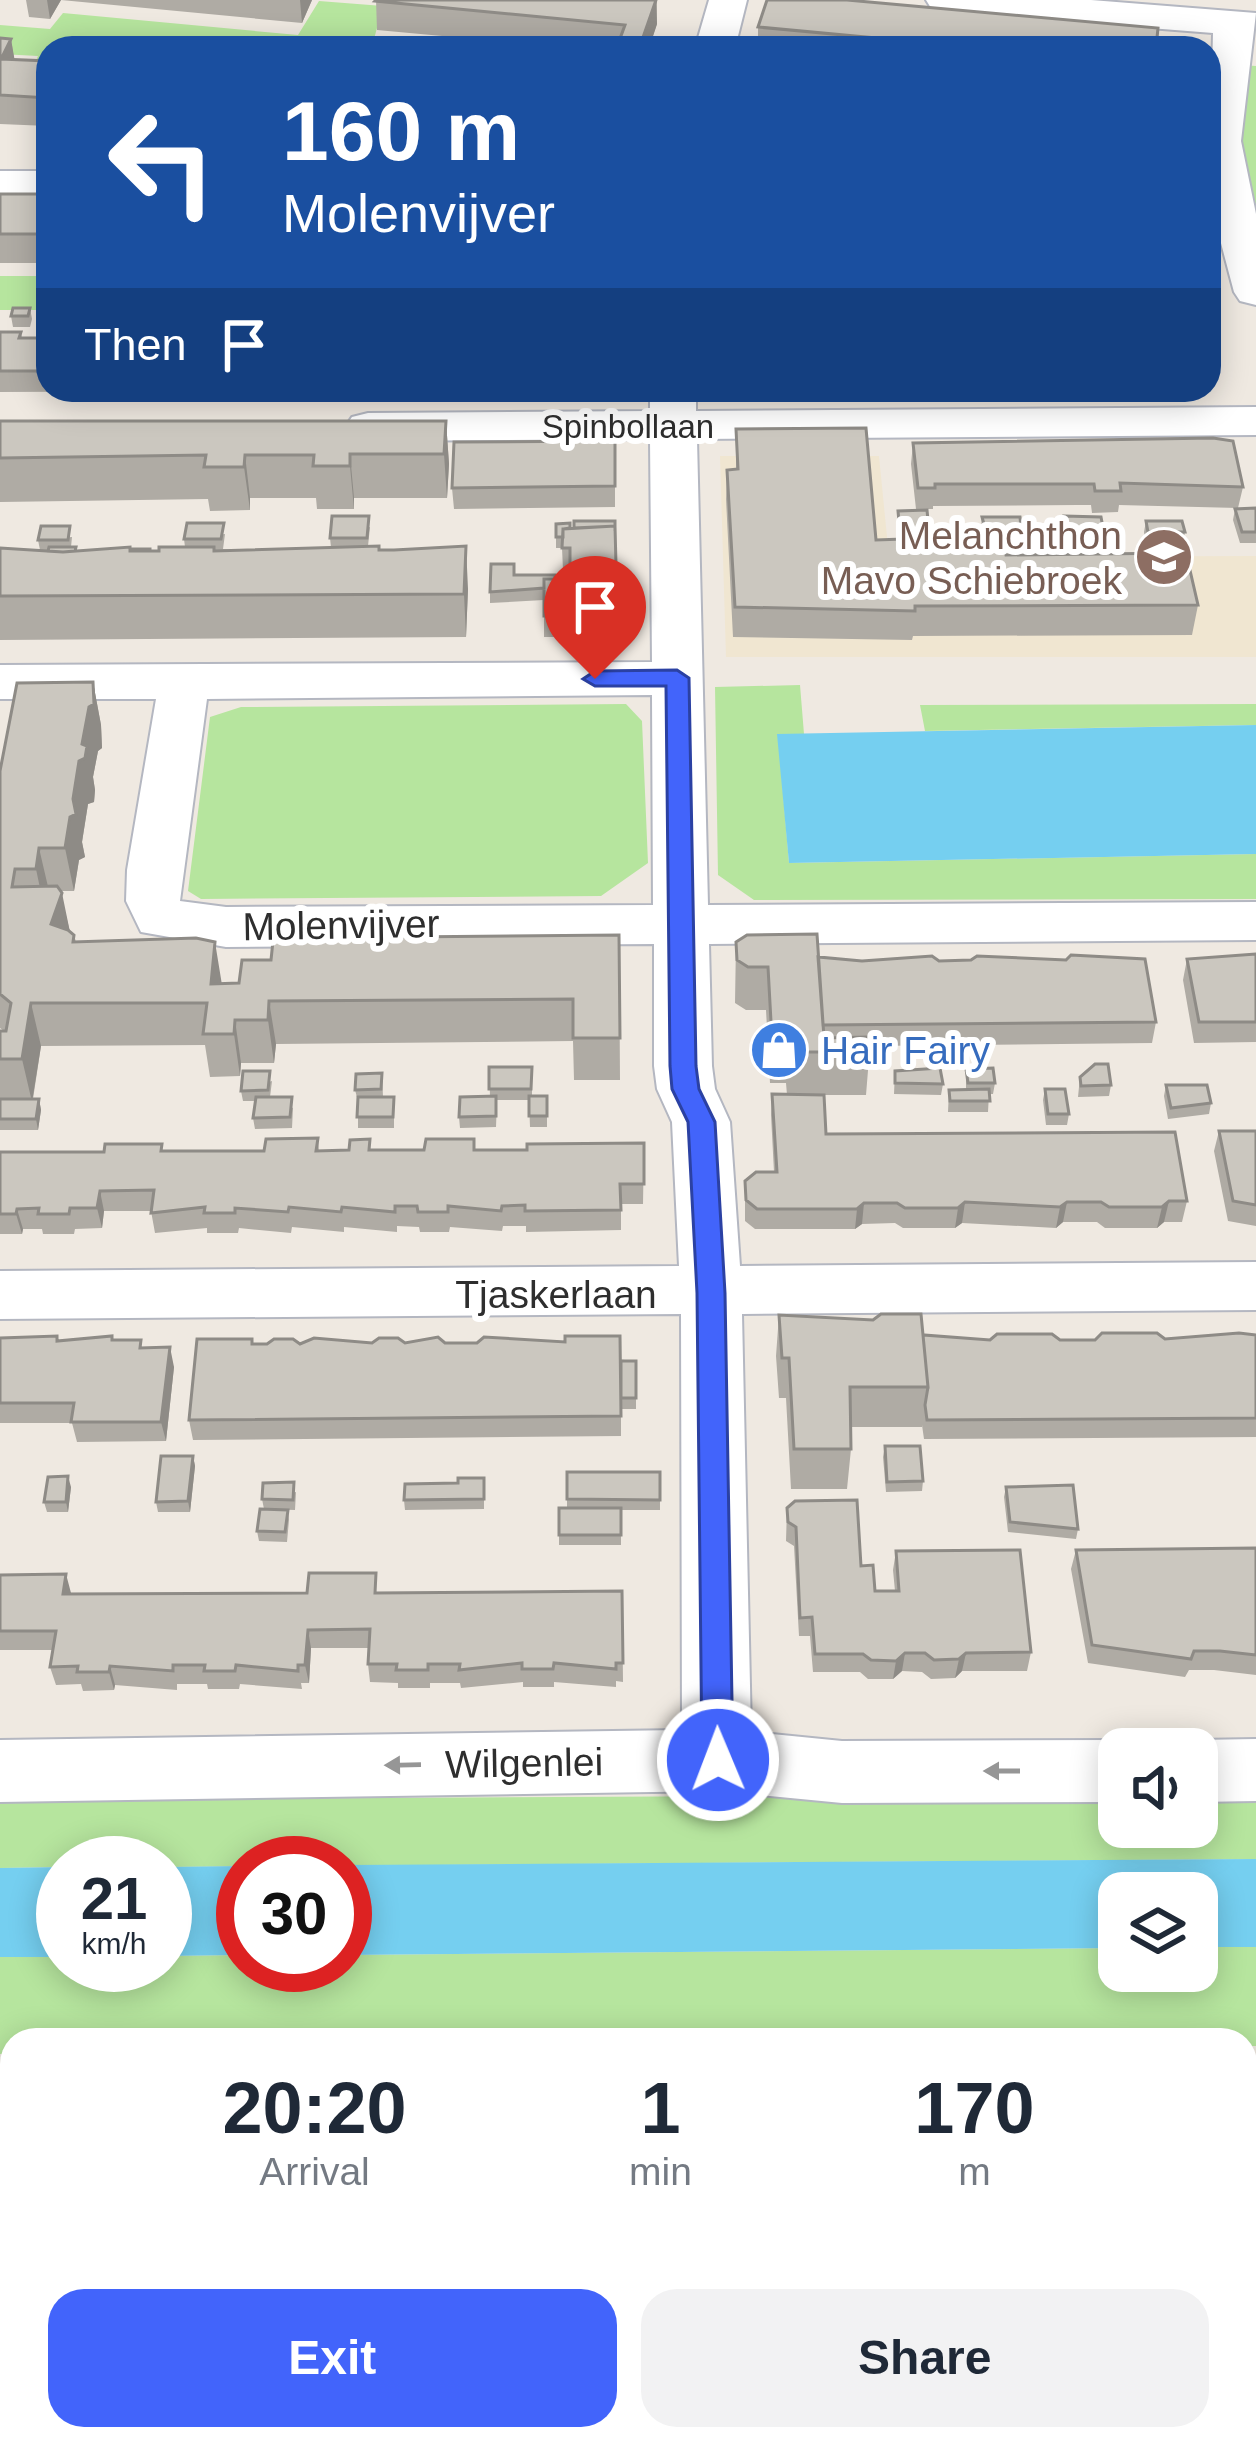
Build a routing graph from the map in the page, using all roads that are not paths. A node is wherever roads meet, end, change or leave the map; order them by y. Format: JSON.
{"nodes":[{"id":1,"x":728,"y":0,"type":"edge"},
{"id":2,"x":945,"y":0,"type":"edge"},
{"id":3,"x":1245,"y":25,"type":"edge"},
{"id":4,"x":719,"y":36,"type":"edge"},
{"id":5,"x":1221,"y":135,"type":"edge"},
{"id":6,"x":1221,"y":148,"type":"edge"},
{"id":7,"x":0,"y":184,"type":"edge"},
{"id":8,"x":36,"y":184,"type":"edge"},
{"id":9,"x":1256,"y":292,"type":"edge"},
{"id":10,"x":673,"y":408,"type":"edge"},
{"id":11,"x":1071,"y":408,"type":"edge"},
{"id":12,"x":1256,"y":421,"type":"edge"},
{"id":13,"x":325,"y":427,"type":"edge"},
{"id":14,"x":677,"y":678,"type":"junction"},
{"id":15,"x":0,"y":682,"type":"edge"},
{"id":16,"x":184,"y":682,"type":"junction"},
{"id":17,"x":1256,"y":921,"type":"edge"},
{"id":18,"x":683,"y":922,"type":"junction"},
{"id":19,"x":1256,"y":1286,"type":"edge"},
{"id":20,"x":711,"y":1293,"type":"junction"},
{"id":21,"x":0,"y":1295,"type":"edge"},
{"id":22,"x":718,"y":1760,"type":"junction"},
{"id":23,"x":1256,"y":1770,"type":"edge"},
{"id":24,"x":0,"y":1771,"type":"edge"},
{"id":25,"x":1098,"y":1771,"type":"edge"},
{"id":26,"x":1218,"y":1771,"type":"edge"}],
"edges":[{"from":1,"to":4,"type":"street"},
{"from":2,"to":3,"type":"street"},
{"from":3,"to":5,"type":"street"},
{"from":6,"to":9,"type":"street"},
{"from":7,"to":8,"type":"street"},
{"from":10,"to":11,"type":"street","name":"Spinbollaan"},
{"from":10,"to":13,"type":"street","name":"Spinbollaan"},
{"from":10,"to":14,"type":"street"},
{"from":11,"to":12,"type":"street","name":"Spinbollaan"},
{"from":14,"to":16,"type":"street"},
{"from":14,"to":18,"type":"street"},
{"from":15,"to":16,"type":"street"},
{"from":16,"to":18,"type":"street","name":"Molenvijver"},
{"from":17,"to":18,"type":"street","name":"Molenvijver"},
{"from":18,"to":20,"type":"street"},
{"from":19,"to":20,"type":"street","name":"Tjaskerlaan"},
{"from":20,"to":21,"type":"street","name":"Tjaskerlaan"},
{"from":20,"to":22,"type":"street"},
{"from":22,"to":24,"type":"street","name":"Wilgenlei","one_way":true},
{"from":25,"to":22,"type":"street","name":"Wilgenlei","one_way":true},
{"from":23,"to":26,"type":"street"}]}
